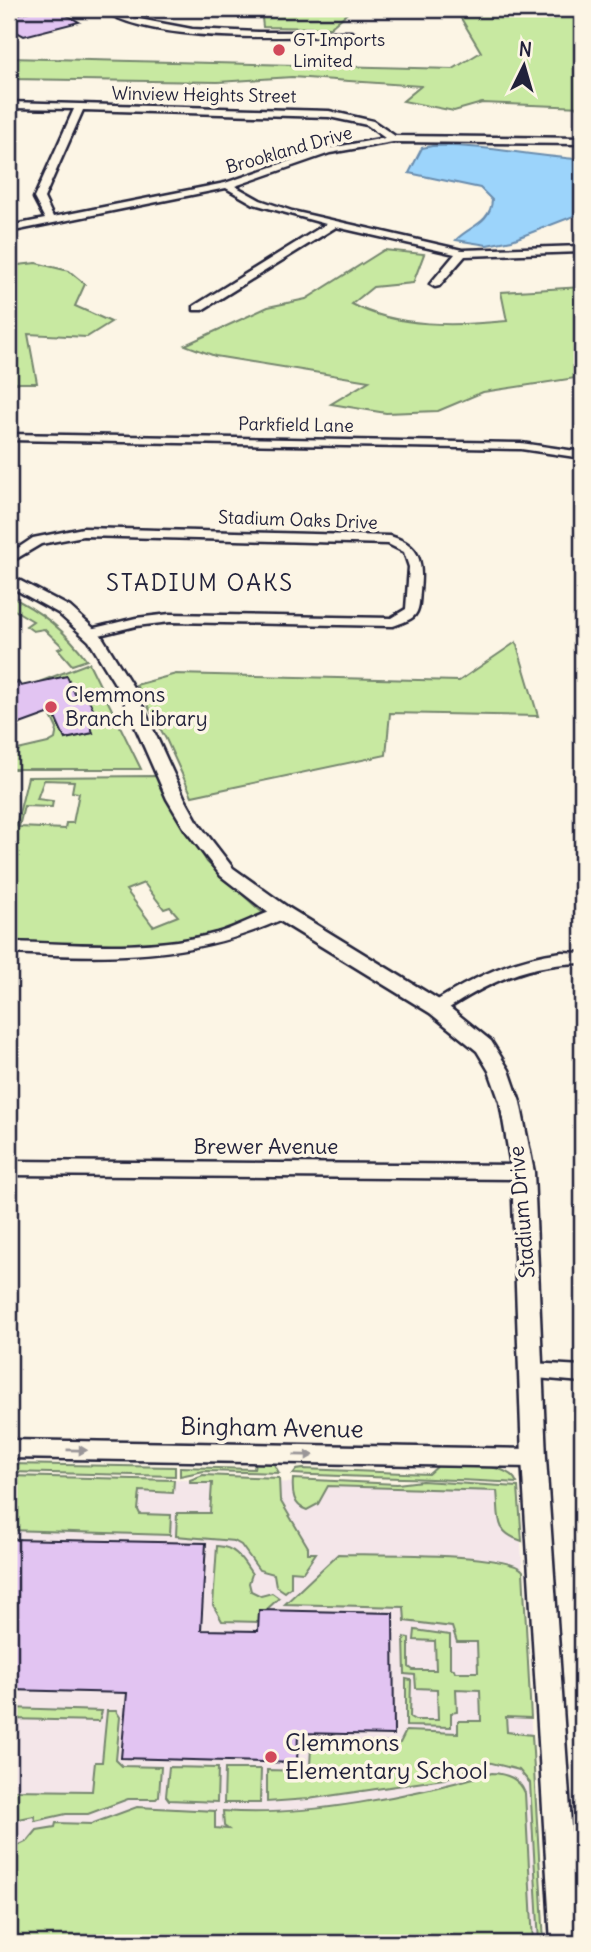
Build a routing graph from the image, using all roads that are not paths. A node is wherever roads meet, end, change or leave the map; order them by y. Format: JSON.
{"nodes":[{"id":1,"x":105,"y":9,"type":"edge"},
{"id":2,"x":351,"y":34,"type":"dead end"},
{"id":3,"x":9,"y":105,"type":"edge"},
{"id":4,"x":80,"y":107,"type":"junction"},
{"id":5,"x":393,"y":139,"type":"junction"},
{"id":6,"x":582,"y":141,"type":"edge"},
{"id":7,"x":227,"y":185,"type":"junction"},
{"id":8,"x":50,"y":220,"type":"junction"},
{"id":9,"x":332,"y":225,"type":"junction"},
{"id":10,"x":9,"y":229,"type":"edge"},
{"id":11,"x":582,"y":249,"type":"edge"},
{"id":12,"x":462,"y":253,"type":"junction"},
{"id":13,"x":435,"y":284,"type":"dead end"},
{"id":14,"x":198,"y":308,"type":"dead end"},
{"id":15,"x":9,"y":437,"type":"edge"},
{"id":16,"x":582,"y":455,"type":"edge"},
{"id":17,"x":9,"y":559,"type":"edge"},
{"id":18,"x":9,"y":580,"type":"edge"},
{"id":19,"x":91,"y":633,"type":"junction"},
{"id":20,"x":282,"y":913,"type":"junction"},
{"id":21,"x":9,"y":948,"type":"edge"},
{"id":22,"x":582,"y":958,"type":"edge"},
{"id":23,"x":437,"y":1008,"type":"junction"},
{"id":24,"x":9,"y":1168,"type":"edge"},
{"id":25,"x":523,"y":1172,"type":"junction"},
{"id":26,"x":533,"y":1371,"type":"junction"},
{"id":27,"x":582,"y":1374,"type":"edge"},
{"id":28,"x":9,"y":1449,"type":"edge"},
{"id":29,"x":534,"y":1458,"type":"junction"},
{"id":30,"x":565,"y":1943,"type":"edge"}],
"edges":[{"from":1,"to":2,"type":"street"},
{"from":3,"to":4,"type":"street","name":"Winview Heights Street"},
{"from":4,"to":5,"type":"street","name":"Winview Heights Street"},
{"from":4,"to":8,"type":"street"},
{"from":5,"to":6,"type":"street","name":"Brookland Drive"},
{"from":5,"to":7,"type":"street","name":"Brookland Drive"},
{"from":7,"to":8,"type":"street","name":"Brookland Drive"},
{"from":7,"to":9,"type":"street"},
{"from":8,"to":10,"type":"street","name":"Brookland Drive"},
{"from":9,"to":12,"type":"street"},
{"from":9,"to":14,"type":"street"},
{"from":11,"to":12,"type":"street"},
{"from":12,"to":13,"type":"street"},
{"from":15,"to":16,"type":"street","name":"Parkfield Lane"},
{"from":17,"to":19,"type":"street","name":"Stadium Oaks Drive"},
{"from":18,"to":19,"type":"street","name":"Stadium Drive"},
{"from":19,"to":20,"type":"street","name":"Stadium Drive"},
{"from":20,"to":21,"type":"street"},
{"from":20,"to":23,"type":"street","name":"Stadium Drive"},
{"from":22,"to":23,"type":"street"},
{"from":23,"to":25,"type":"street","name":"Stadium Drive"},
{"from":24,"to":25,"type":"street","name":"Brewer Avenue"},
{"from":25,"to":26,"type":"street","name":"Stadium Drive"},
{"from":26,"to":27,"type":"street"},
{"from":26,"to":29,"type":"street","name":"Stadium Drive"},
{"from":28,"to":29,"type":"street","name":"Bingham Avenue","one_way":true},
{"from":29,"to":30,"type":"street","name":"Stadium Drive"}]}
